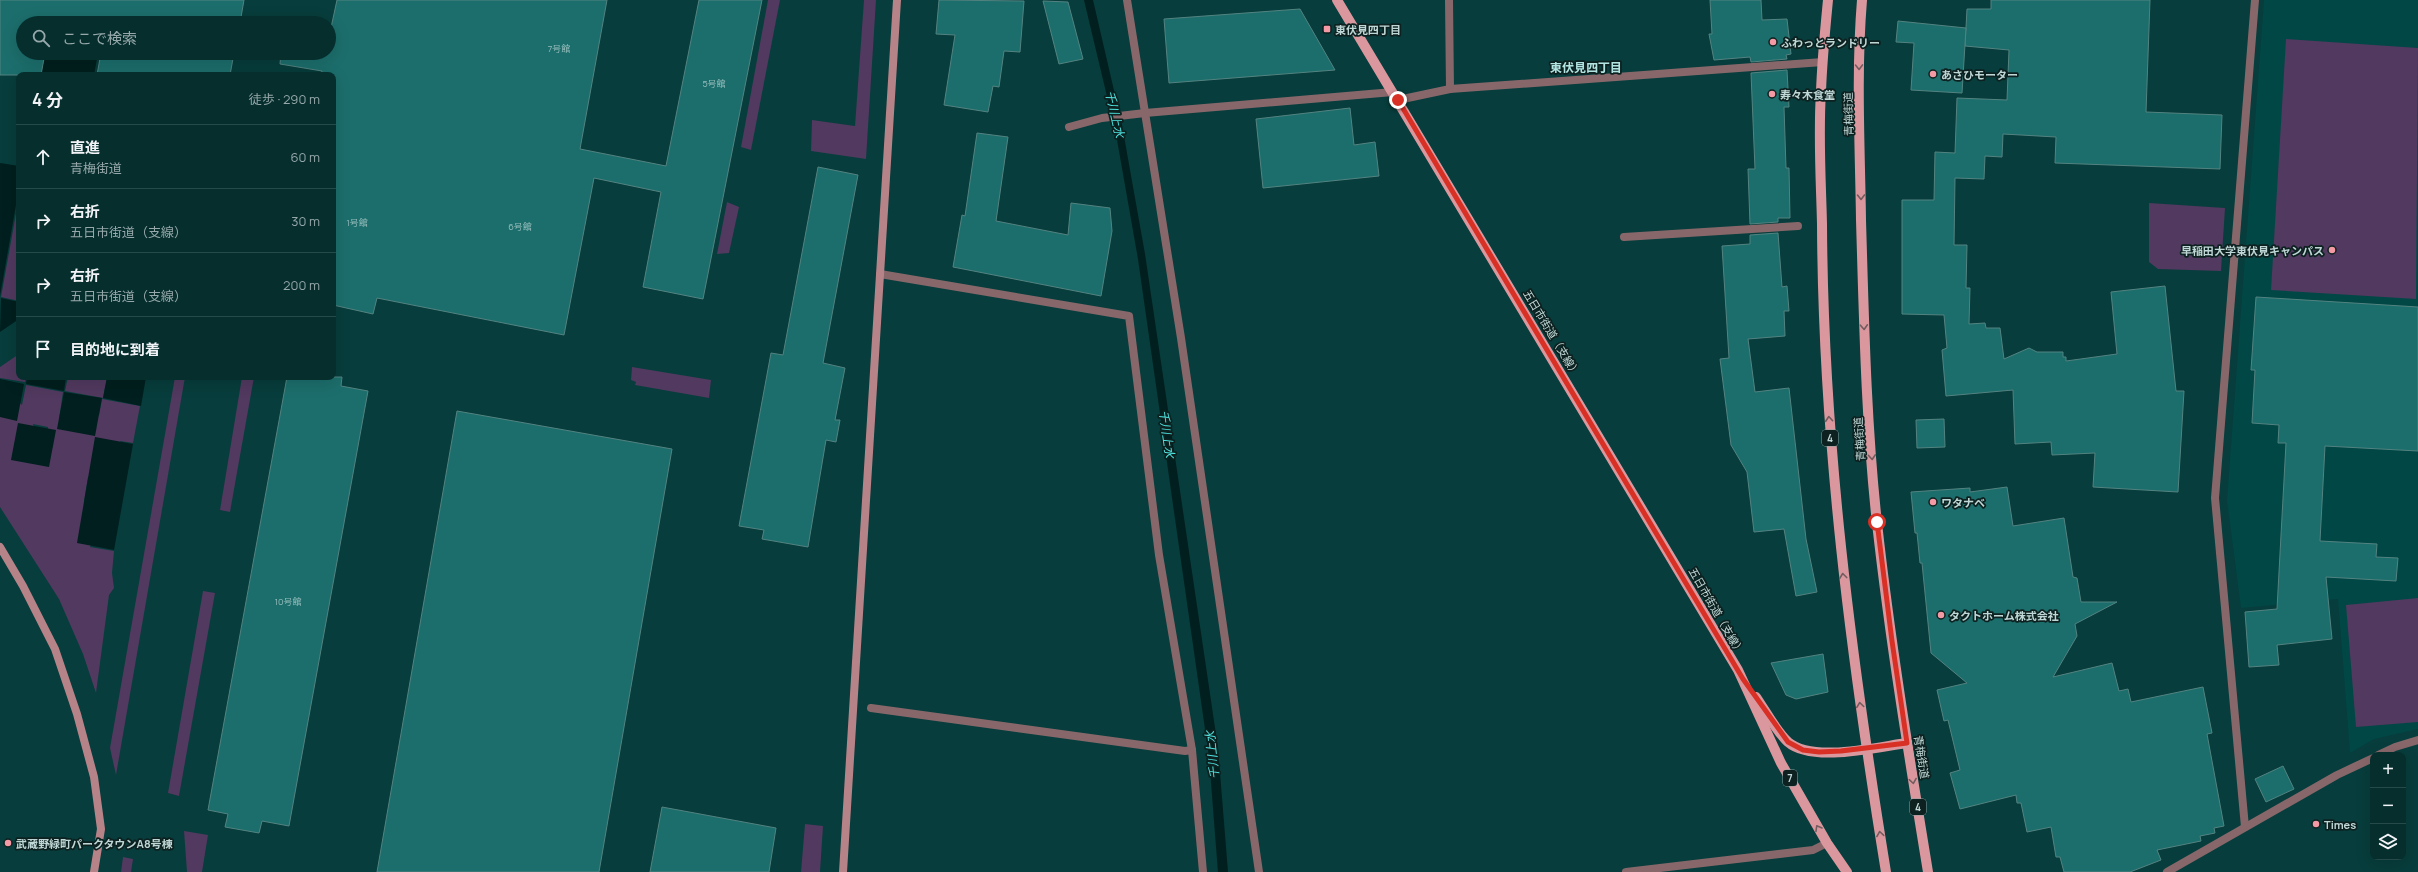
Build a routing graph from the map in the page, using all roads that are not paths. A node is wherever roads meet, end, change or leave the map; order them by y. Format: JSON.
{"nodes":[{"id":1,"x":897,"y":0,"type":"edge"},
{"id":2,"x":1127,"y":0,"type":"edge"},
{"id":3,"x":1337,"y":0,"type":"edge"},
{"id":4,"x":1449,"y":0,"type":"edge"},
{"id":5,"x":1828,"y":0,"type":"edge"},
{"id":6,"x":1862,"y":0,"type":"edge"},
{"id":7,"x":2255,"y":0,"type":"edge"},
{"id":8,"x":1823,"y":62,"type":"junction"},
{"id":9,"x":1450,"y":89,"type":"junction"},
{"id":10,"x":1396,"y":96,"type":"junction"},
{"id":11,"x":1145,"y":113,"type":"junction"},
{"id":12,"x":1069,"y":127,"type":"dead end"},
{"id":13,"x":1798,"y":226,"type":"dead end"},
{"id":14,"x":1624,"y":237,"type":"dead end"},
{"id":15,"x":880,"y":274,"type":"junction"},
{"id":16,"x":0,"y":547,"type":"edge"},
{"id":17,"x":1743,"y":679,"type":"junction"},
{"id":18,"x":871,"y":708,"type":"dead end"},
{"id":19,"x":2418,"y":740,"type":"edge"},
{"id":20,"x":1907,"y":743,"type":"junction"},
{"id":21,"x":1866,"y":749,"type":"junction"},
{"id":22,"x":1192,"y":750,"type":"junction"},
{"id":23,"x":2384,"y":752,"type":"edge"},
{"id":24,"x":2370,"y":759,"type":"edge"},
{"id":25,"x":2246,"y":827,"type":"junction"},
{"id":26,"x":1827,"y":843,"type":"junction"},
{"id":27,"x":94,"y":872,"type":"edge"},
{"id":28,"x":843,"y":872,"type":"edge"},
{"id":29,"x":1203,"y":872,"type":"edge"},
{"id":30,"x":1259,"y":872,"type":"edge"},
{"id":31,"x":1626,"y":872,"type":"edge"},
{"id":32,"x":1847,"y":872,"type":"edge"},
{"id":33,"x":1886,"y":872,"type":"edge"},
{"id":34,"x":1928,"y":872,"type":"edge"},
{"id":35,"x":2167,"y":872,"type":"edge"}],
"edges":[{"from":1,"to":15,"type":"street"},
{"from":2,"to":11,"type":"street"},
{"from":3,"to":10,"type":"main road","name":"五日市街道（支線）","number":"7"},
{"from":4,"to":9,"type":"street"},
{"from":5,"to":8,"type":"main road","number":"4"},
{"from":6,"to":20,"type":"main road","name":"青梅街道","number":"4","one_way":true},
{"from":7,"to":25,"type":"street"},
{"from":8,"to":9,"type":"street"},
{"from":21,"to":8,"type":"main road","number":"4","one_way":true},
{"from":9,"to":10,"type":"street"},
{"from":10,"to":11,"type":"street"},
{"from":10,"to":17,"type":"main road","name":"五日市街道（支線）","number":"7"},
{"from":11,"to":12,"type":"street"},
{"from":11,"to":30,"type":"street"},
{"from":13,"to":14,"type":"street"},
{"from":15,"to":22,"type":"street"},
{"from":15,"to":28,"type":"street"},
{"from":16,"to":27,"type":"street"},
{"from":17,"to":21,"type":"main road","name":"五日市街道（支線）","number":"7"},
{"from":26,"to":17,"type":"main road","name":"五日市街道（支線）","number":"7","one_way":true},
{"from":18,"to":22,"type":"street"},
{"from":19,"to":23,"type":"street"},
{"from":20,"to":21,"type":"main road","name":"五日市街道（支線）","number":"7"},
{"from":20,"to":34,"type":"main road","name":"青梅街道","number":"4","one_way":true},
{"from":33,"to":21,"type":"main road","number":"4","one_way":true},
{"from":22,"to":29,"type":"street"},
{"from":24,"to":25,"type":"street"},
{"from":25,"to":35,"type":"street"},
{"from":26,"to":31,"type":"street"},
{"from":26,"to":32,"type":"main road","name":"五日市街道（支線）","number":"7"}]}
